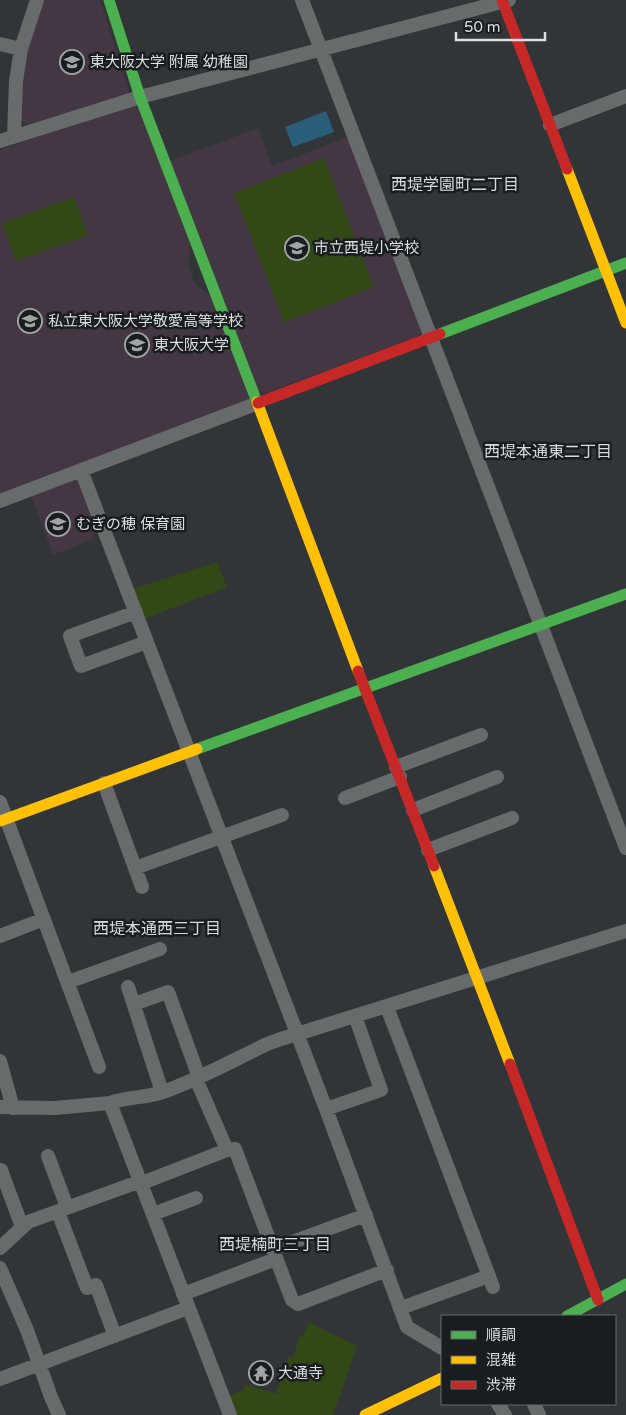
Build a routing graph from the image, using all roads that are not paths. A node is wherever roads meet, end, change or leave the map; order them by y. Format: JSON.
{"nodes":[{"id":1,"x":37,"y":0,"type":"edge"},
{"id":2,"x":109,"y":0,"type":"edge"},
{"id":3,"x":302,"y":0,"type":"edge"},
{"id":4,"x":505,"y":1,"type":"edge"},
{"id":5,"x":0,"y":44,"type":"edge"},
{"id":6,"x":22,"y":49,"type":"junction"},
{"id":7,"x":321,"y":50,"type":"junction"},
{"id":8,"x":626,"y":96,"type":"edge"},
{"id":9,"x":140,"y":97,"type":"junction"},
{"id":10,"x":550,"y":125,"type":"junction"},
{"id":11,"x":14,"y":136,"type":"junction"},
{"id":12,"x":0,"y":141,"type":"edge"},
{"id":13,"x":626,"y":263,"type":"edge"},
{"id":14,"x":606,"y":271,"type":"junction"},
{"id":15,"x":626,"y":323,"type":"edge"},
{"id":16,"x":431,"y":338,"type":"junction"},
{"id":17,"x":258,"y":403,"type":"junction"},
{"id":18,"x":81,"y":470,"type":"junction"},
{"id":19,"x":0,"y":501,"type":"edge"},
{"id":20,"x":626,"y":594,"type":"edge"},
{"id":21,"x":136,"y":612,"type":"junction"},
{"id":22,"x":540,"y":625,"type":"junction"},
{"id":23,"x":147,"y":642,"type":"junction"},
{"id":24,"x":365,"y":689,"type":"junction"},
{"id":25,"x":481,"y":735,"type":"dead end"},
{"id":26,"x":190,"y":753,"type":"junction"},
{"id":27,"x":398,"y":772,"type":"junction"},
{"id":28,"x":497,"y":777,"type":"dead end"},
{"id":29,"x":104,"y":783,"type":"junction"},
{"id":30,"x":344,"y":798,"type":"dead end"},
{"id":31,"x":0,"y":802,"type":"edge"},
{"id":32,"x":413,"y":810,"type":"junction"},
{"id":33,"x":282,"y":815,"type":"dead end"},
{"id":34,"x":512,"y":818,"type":"dead end"},
{"id":35,"x":3,"y":820,"type":"edge"},
{"id":36,"x":222,"y":837,"type":"junction"},
{"id":37,"x":626,"y":848,"type":"edge"},
{"id":38,"x":428,"y":850,"type":"junction"},
{"id":39,"x":135,"y":868,"type":"junction"},
{"id":40,"x":142,"y":887,"type":"dead end"},
{"id":41,"x":44,"y":920,"type":"junction"},
{"id":42,"x":626,"y":931,"type":"edge"},
{"id":43,"x":0,"y":936,"type":"edge"},
{"id":44,"x":160,"y":949,"type":"dead end"},
{"id":45,"x":477,"y":977,"type":"junction"},
{"id":46,"x":68,"y":982,"type":"junction"},
{"id":47,"x":128,"y":987,"type":"dead end"},
{"id":48,"x":134,"y":1004,"type":"junction"},
{"id":49,"x":387,"y":1007,"type":"junction"},
{"id":50,"x":355,"y":1016,"type":"junction"},
{"id":51,"x":297,"y":1034,"type":"junction"},
{"id":52,"x":0,"y":1060,"type":"edge"},
{"id":53,"x":99,"y":1067,"type":"dead end"},
{"id":54,"x":197,"y":1078,"type":"junction"},
{"id":55,"x":162,"y":1092,"type":"junction"},
{"id":56,"x":110,"y":1103,"type":"junction"},
{"id":57,"x":7,"y":1108,"type":"edge"},
{"id":58,"x":326,"y":1109,"type":"junction"},
{"id":59,"x":227,"y":1150,"type":"junction"},
{"id":60,"x":48,"y":1156,"type":"dead end"},
{"id":61,"x":1,"y":1170,"type":"dead end"},
{"id":62,"x":142,"y":1182,"type":"junction"},
{"id":63,"x":4,"y":1190,"type":"edge"},
{"id":64,"x":196,"y":1198,"type":"dead end"},
{"id":65,"x":63,"y":1209,"type":"junction"},
{"id":66,"x":153,"y":1214,"type":"junction"},
{"id":67,"x":366,"y":1215,"type":"junction"},
{"id":68,"x":22,"y":1227,"type":"junction"},
{"id":69,"x":0,"y":1248,"type":"edge"},
{"id":70,"x":274,"y":1254,"type":"junction"},
{"id":71,"x":0,"y":1268,"type":"edge"},
{"id":72,"x":387,"y":1270,"type":"junction"},
{"id":73,"x":626,"y":1284,"type":"edge"},
{"id":74,"x":184,"y":1294,"type":"junction"},
{"id":75,"x":598,"y":1300,"type":"junction"},
{"id":76,"x":188,"y":1308,"type":"junction"},
{"id":77,"x":401,"y":1308,"type":"junction"},
{"id":78,"x":569,"y":1315,"type":"edge"},
{"id":79,"x":115,"y":1336,"type":"junction"},
{"id":80,"x":441,"y":1347,"type":"edge"},
{"id":81,"x":39,"y":1365,"type":"junction"},
{"id":82,"x":441,"y":1379,"type":"edge"},
{"id":83,"x":0,"y":1380,"type":"edge"},
{"id":84,"x":60,"y":1415,"type":"edge"},
{"id":85,"x":230,"y":1415,"type":"edge"},
{"id":86,"x":365,"y":1415,"type":"edge"}],
"edges":[{"from":1,"to":6,"type":"street"},
{"from":2,"to":9,"type":"street"},
{"from":3,"to":7,"type":"street"},
{"from":4,"to":7,"type":"street"},
{"from":4,"to":10,"type":"street"},
{"from":5,"to":6,"type":"street"},
{"from":6,"to":11,"type":"street"},
{"from":7,"to":9,"type":"street"},
{"from":7,"to":16,"type":"street"},
{"from":8,"to":10,"type":"street"},
{"from":9,"to":11,"type":"street"},
{"from":9,"to":17,"type":"street"},
{"from":10,"to":14,"type":"street"},
{"from":11,"to":12,"type":"street"},
{"from":13,"to":14,"type":"street"},
{"from":14,"to":15,"type":"street"},
{"from":14,"to":16,"type":"street"},
{"from":16,"to":17,"type":"street"},
{"from":16,"to":22,"type":"street"},
{"from":17,"to":18,"type":"street"},
{"from":17,"to":24,"type":"street"},
{"from":18,"to":19,"type":"street"},
{"from":18,"to":21,"type":"street"},
{"from":20,"to":22,"type":"street"},
{"from":21,"to":23,"type":"street"},
{"from":21,"to":23,"type":"street"},
{"from":22,"to":24,"type":"street"},
{"from":22,"to":37,"type":"street"},
{"from":23,"to":26,"type":"street"},
{"from":24,"to":26,"type":"street"},
{"from":24,"to":27,"type":"street"},
{"from":25,"to":27,"type":"street"},
{"from":26,"to":29,"type":"street"},
{"from":26,"to":36,"type":"street"},
{"from":27,"to":30,"type":"street"},
{"from":27,"to":32,"type":"street"},
{"from":28,"to":32,"type":"street"},
{"from":29,"to":35,"type":"street"},
{"from":29,"to":39,"type":"street"},
{"from":31,"to":35,"type":"street"},
{"from":32,"to":38,"type":"street"},
{"from":33,"to":36,"type":"street"},
{"from":34,"to":38,"type":"street"},
{"from":35,"to":41,"type":"street"},
{"from":36,"to":39,"type":"street"},
{"from":36,"to":51,"type":"street"},
{"from":38,"to":45,"type":"street"},
{"from":39,"to":40,"type":"street"},
{"from":41,"to":43,"type":"street"},
{"from":41,"to":46,"type":"street"},
{"from":42,"to":45,"type":"street"},
{"from":44,"to":46,"type":"street"},
{"from":45,"to":49,"type":"street"},
{"from":45,"to":75,"type":"street"},
{"from":46,"to":53,"type":"street"},
{"from":47,"to":48,"type":"street"},
{"from":48,"to":54,"type":"street"},
{"from":48,"to":55,"type":"street"},
{"from":49,"to":50,"type":"street"},
{"from":49,"to":77,"type":"street"},
{"from":50,"to":51,"type":"street"},
{"from":50,"to":58,"type":"street"},
{"from":51,"to":54,"type":"street"},
{"from":51,"to":58,"type":"street"},
{"from":52,"to":57,"type":"street"},
{"from":54,"to":55,"type":"street"},
{"from":54,"to":59,"type":"street"},
{"from":55,"to":56,"type":"street"},
{"from":56,"to":57,"type":"street"},
{"from":56,"to":62,"type":"street"},
{"from":58,"to":67,"type":"street"},
{"from":59,"to":62,"type":"street"},
{"from":59,"to":70,"type":"street"},
{"from":60,"to":65,"type":"street"},
{"from":61,"to":63,"type":"street"},
{"from":62,"to":65,"type":"street"},
{"from":62,"to":66,"type":"street"},
{"from":63,"to":68,"type":"street"},
{"from":64,"to":66,"type":"street"},
{"from":65,"to":68,"type":"street"},
{"from":65,"to":79,"type":"street"},
{"from":66,"to":74,"type":"street"},
{"from":67,"to":70,"type":"street"},
{"from":67,"to":72,"type":"street"},
{"from":68,"to":69,"type":"street"},
{"from":70,"to":72,"type":"street"},
{"from":70,"to":74,"type":"street"},
{"from":71,"to":81,"type":"street"},
{"from":72,"to":77,"type":"street"},
{"from":73,"to":75,"type":"street"},
{"from":74,"to":76,"type":"street"},
{"from":75,"to":78,"type":"street"},
{"from":76,"to":79,"type":"street"},
{"from":76,"to":85,"type":"street"},
{"from":77,"to":80,"type":"street"},
{"from":79,"to":81,"type":"street"},
{"from":81,"to":83,"type":"street"},
{"from":81,"to":84,"type":"street"},
{"from":82,"to":86,"type":"street"}]}
